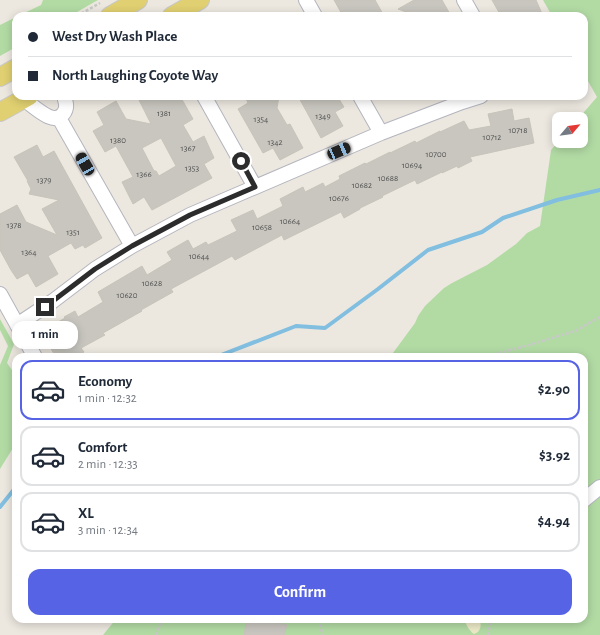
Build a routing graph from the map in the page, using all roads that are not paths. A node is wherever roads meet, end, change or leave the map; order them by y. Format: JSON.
{"nodes":[{"id":1,"x":138,"y":0,"type":"edge"},
{"id":2,"x":200,"y":0,"type":"edge"},
{"id":3,"x":306,"y":0,"type":"edge"},
{"id":4,"x":464,"y":0,"type":"edge"},
{"id":5,"x":117,"y":12,"type":"edge"},
{"id":6,"x":179,"y":12,"type":"edge"},
{"id":7,"x":313,"y":12,"type":"edge"},
{"id":8,"x":471,"y":12,"type":"edge"},
{"id":9,"x":12,"y":70,"type":"edge"},
{"id":10,"x":0,"y":77,"type":"edge"},
{"id":11,"x":22,"y":100,"type":"edge"},
{"id":12,"x":29,"y":100,"type":"edge"},
{"id":13,"x":66,"y":100,"type":"edge"},
{"id":14,"x":206,"y":100,"type":"edge"},
{"id":15,"x":362,"y":100,"type":"edge"},
{"id":16,"x":468,"y":100,"type":"edge"},
{"id":17,"x":0,"y":112,"type":"edge"},
{"id":18,"x":59,"y":118,"type":"junction"},
{"id":19,"x":381,"y":133,"type":"junction"},
{"id":20,"x":255,"y":187,"type":"junction"},
{"id":21,"x":132,"y":246,"type":"junction"},
{"id":22,"x":0,"y":294,"type":"edge"},
{"id":23,"x":18,"y":325,"type":"junction"},
{"id":24,"x":33,"y":353,"type":"edge"},
{"id":25,"x":600,"y":487,"type":"edge"},
{"id":26,"x":588,"y":497,"type":"edge"}],
"edges":[{"from":1,"to":5,"type":"main road"},
{"from":2,"to":6,"type":"main road"},
{"from":3,"to":7,"type":"street"},
{"from":4,"to":8,"type":"street"},
{"from":9,"to":10,"type":"main road"},
{"from":11,"to":17,"type":"main road"},
{"from":12,"to":18,"type":"street"},
{"from":13,"to":18,"type":"street"},
{"from":14,"to":20,"type":"street"},
{"from":15,"to":19,"type":"street"},
{"from":16,"to":19,"type":"street"},
{"from":18,"to":21,"type":"street"},
{"from":19,"to":20,"type":"street"},
{"from":20,"to":21,"type":"street"},
{"from":21,"to":23,"type":"street"},
{"from":22,"to":23,"type":"street"},
{"from":23,"to":24,"type":"street"},
{"from":25,"to":26,"type":"street"}]}
